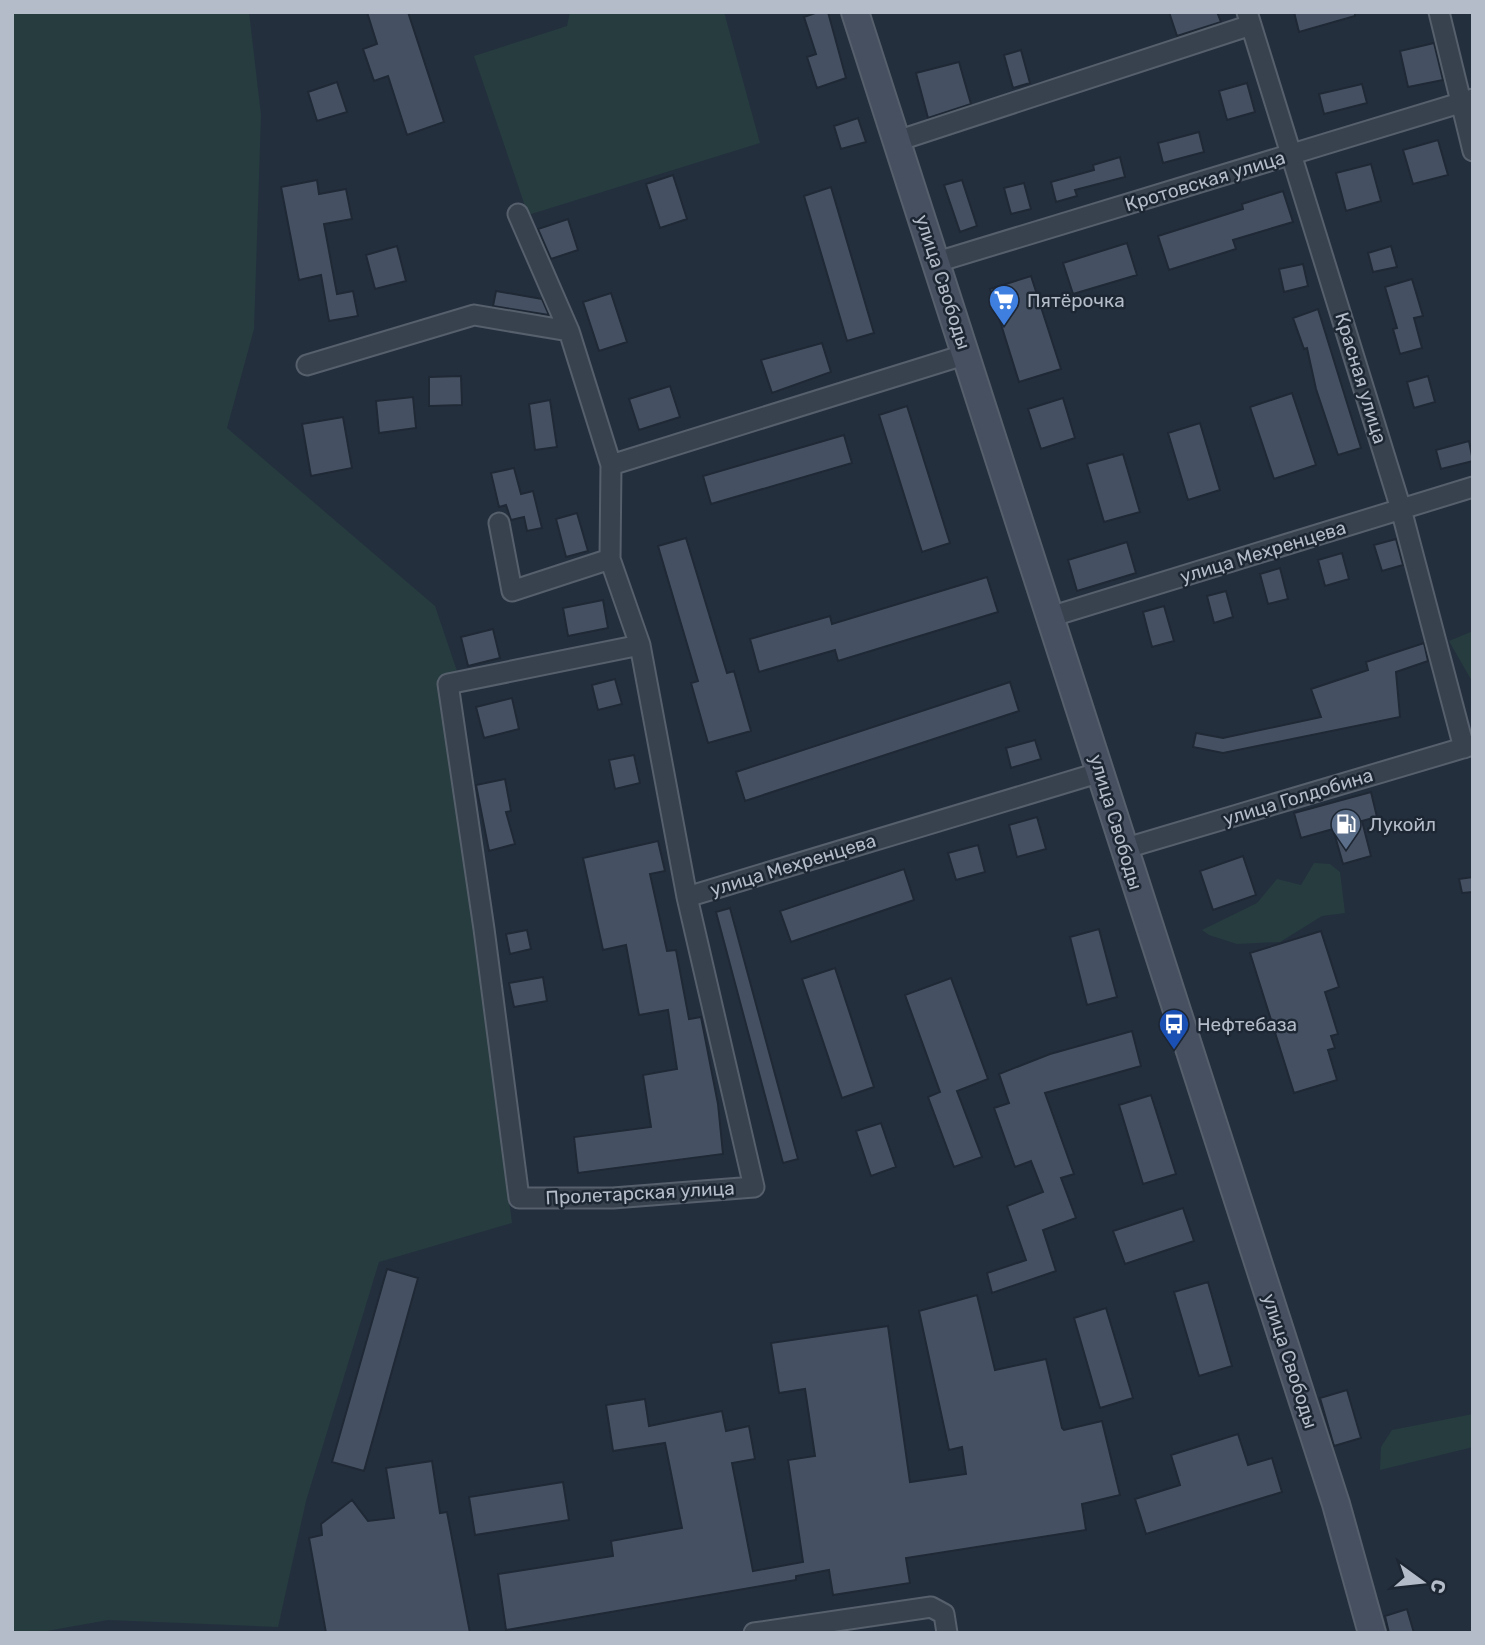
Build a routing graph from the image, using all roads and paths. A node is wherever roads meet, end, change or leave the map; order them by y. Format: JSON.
{"nodes":[{"id":1,"x":855,"y":12,"type":"edge"},
{"id":2,"x":1439,"y":12,"type":"edge"},
{"id":3,"x":1249,"y":19,"type":"edge"},
{"id":4,"x":1468,"y":101,"type":"edge"},
{"id":5,"x":897,"y":141,"type":"junction"},
{"id":6,"x":1473,"y":151,"type":"edge"},
{"id":7,"x":1293,"y":154,"type":"junction"},
{"id":8,"x":518,"y":214,"type":"dead end"},
{"id":9,"x":937,"y":262,"type":"junction"},
{"id":10,"x":569,"y":331,"type":"junction"},
{"id":11,"x":967,"y":354,"type":"junction"},
{"id":12,"x":307,"y":365,"type":"dead end"},
{"id":13,"x":611,"y":466,"type":"junction"},
{"id":14,"x":1473,"y":486,"type":"edge"},
{"id":15,"x":1401,"y":509,"type":"junction"},
{"id":16,"x":499,"y":523,"type":"dead end"},
{"id":17,"x":610,"y":559,"type":"junction"},
{"id":18,"x":1053,"y":616,"type":"junction"},
{"id":19,"x":640,"y":645,"type":"junction"},
{"id":20,"x":1468,"y":746,"type":"edge"},
{"id":21,"x":1101,"y":772,"type":"junction"},
{"id":22,"x":1122,"y":849,"type":"junction"},
{"id":23,"x":687,"y":897,"type":"junction"},
{"id":24,"x":946,"y":1623,"type":"edge"},
{"id":25,"x":754,"y":1633,"type":"edge"},
{"id":26,"x":1372,"y":1633,"type":"edge"}],
"edges":[{"from":1,"to":5,"type":"main road","name":"улица Свободы"},
{"from":2,"to":4,"type":"street"},
{"from":3,"to":5,"type":"street"},
{"from":3,"to":7,"type":"street","name":"Красная улица"},
{"from":4,"to":6,"type":"street"},
{"from":4,"to":7,"type":"street","name":"Кротовская улица"},
{"from":5,"to":9,"type":"main road","name":"улица Свободы"},
{"from":7,"to":9,"type":"street","name":"Кротовская улица"},
{"from":7,"to":15,"type":"street","name":"Красная улица"},
{"from":8,"to":10,"type":"street","name":"Пролетарская улица"},
{"from":9,"to":11,"type":"main road","name":"улица Свободы"},
{"from":10,"to":12,"type":"street"},
{"from":10,"to":13,"type":"street","name":"Пролетарская улица"},
{"from":11,"to":13,"type":"street"},
{"from":11,"to":18,"type":"main road","name":"улица Свободы"},
{"from":13,"to":17,"type":"street","name":"Пролетарская улица"},
{"from":14,"to":15,"type":"street","name":"улица Мехренцева"},
{"from":15,"to":18,"type":"street","name":"улица Мехренцева"},
{"from":15,"to":20,"type":"street","name":"Красная улица"},
{"from":16,"to":17,"type":"street"},
{"from":17,"to":19,"type":"street","name":"Пролетарская улица"},
{"from":18,"to":21,"type":"main road","name":"улица Свободы"},
{"from":19,"to":23,"type":"street","name":"Пролетарская улица"},
{"from":19,"to":23,"type":"street","name":"Пролетарская улица"},
{"from":20,"to":22,"type":"street","name":"улица Голдобина"},
{"from":21,"to":22,"type":"main road","name":"улица Свободы"},
{"from":21,"to":23,"type":"street","name":"улица Мехренцева"},
{"from":22,"to":26,"type":"main road","name":"улица Свободы"},
{"from":24,"to":25,"type":"street"}]}
